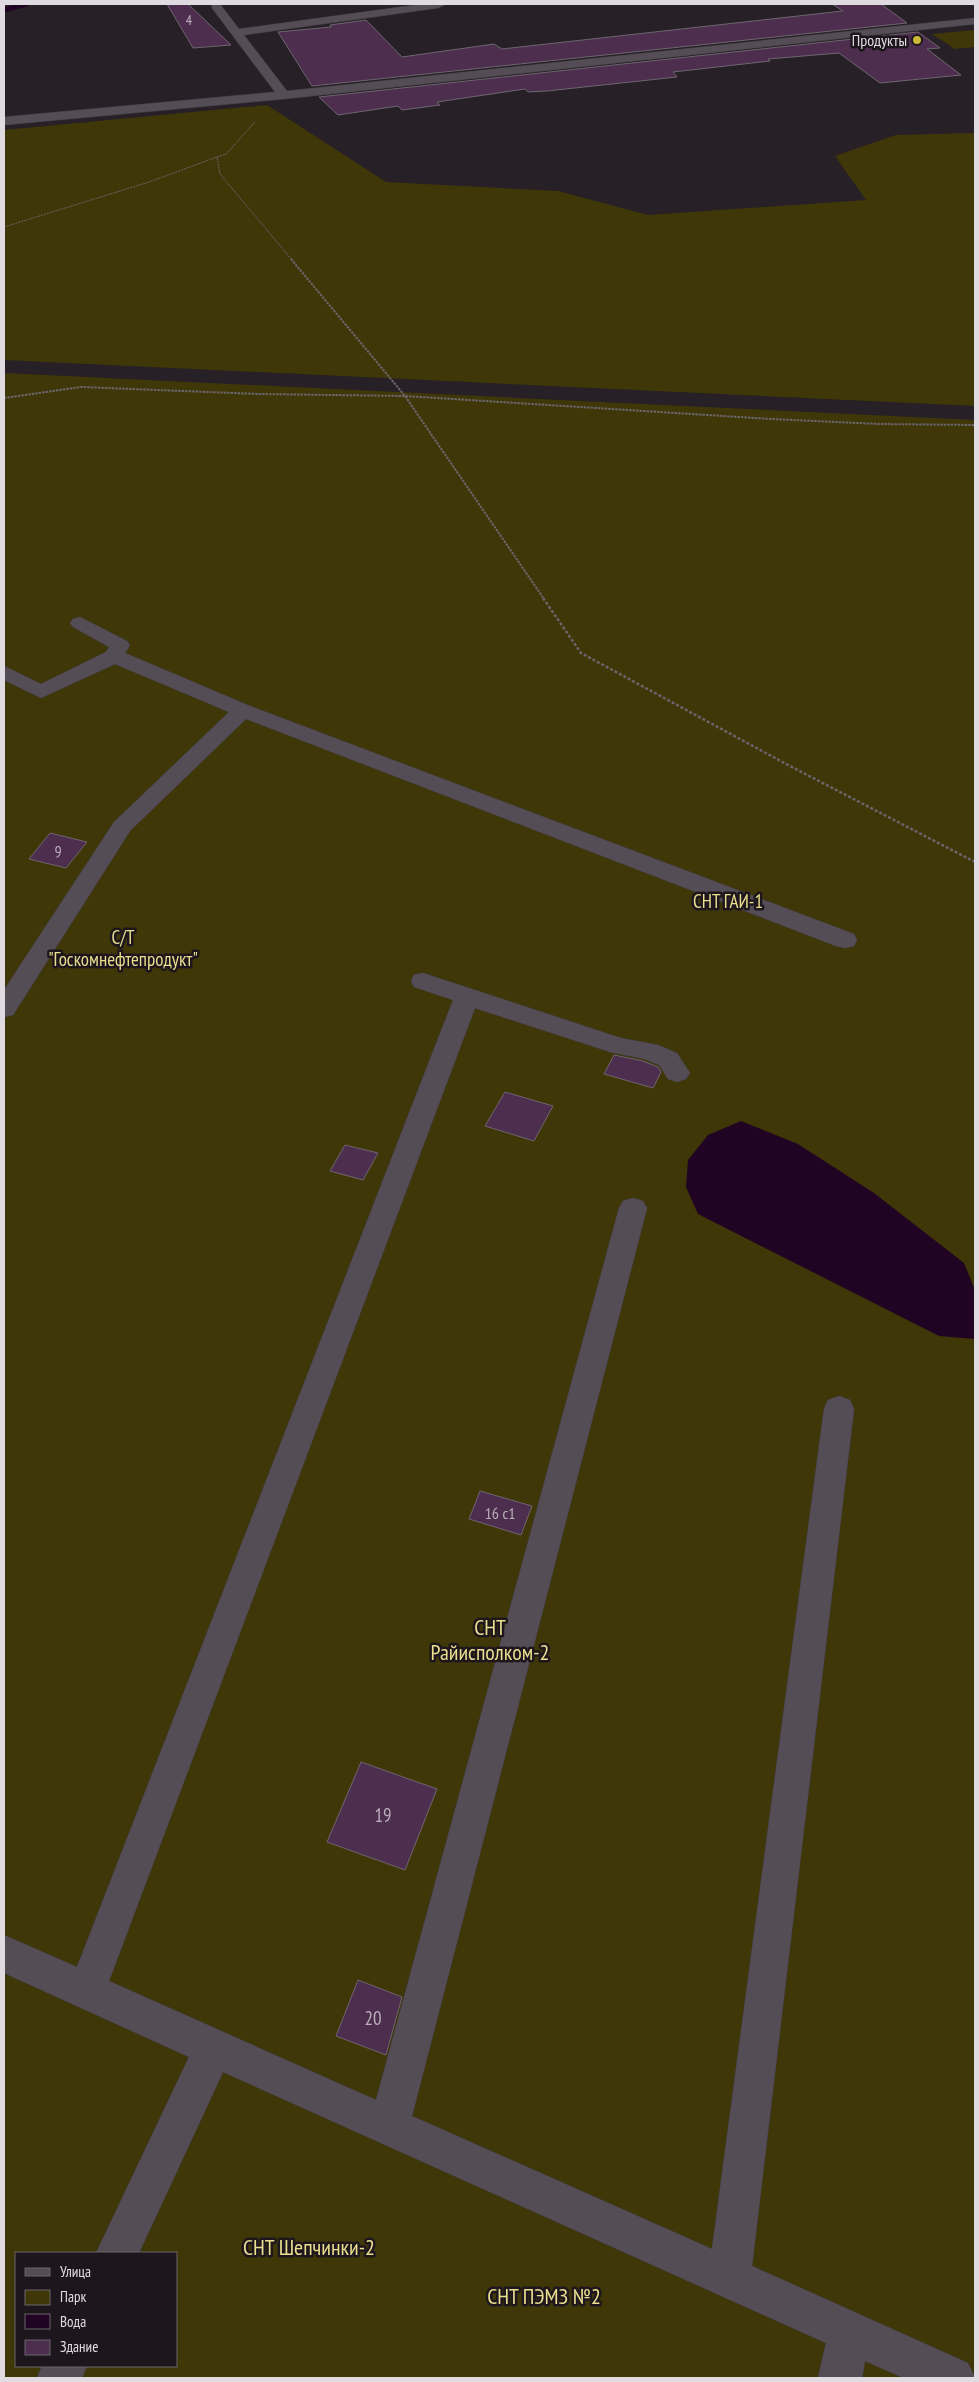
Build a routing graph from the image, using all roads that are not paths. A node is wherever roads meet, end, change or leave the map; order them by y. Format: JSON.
{"nodes":[{"id":1,"x":438,"y":5,"type":"dead end"},
{"id":2,"x":216,"y":6,"type":"dead end"},
{"id":3,"x":975,"y":21,"type":"edge"},
{"id":4,"x":236,"y":33,"type":"junction"},
{"id":5,"x":284,"y":95,"type":"junction"},
{"id":6,"x":4,"y":121,"type":"edge"},
{"id":7,"x":80,"y":623,"type":"dead end"},
{"id":8,"x":114,"y":656,"type":"junction"},
{"id":9,"x":4,"y":672,"type":"edge"},
{"id":10,"x":243,"y":710,"type":"junction"},
{"id":11,"x":845,"y":940,"type":"dead end"},
{"id":12,"x":423,"y":981,"type":"dead end"},
{"id":13,"x":467,"y":996,"type":"junction"},
{"id":14,"x":4,"y":1009,"type":"edge"},
{"id":15,"x":677,"y":1073,"type":"dead end"},
{"id":16,"x":633,"y":1208,"type":"dead end"},
{"id":17,"x":839,"y":1408,"type":"dead end"},
{"id":18,"x":4,"y":1954,"type":"edge"},
{"id":19,"x":86,"y":1992,"type":"junction"},
{"id":20,"x":213,"y":2049,"type":"junction"},
{"id":21,"x":389,"y":2127,"type":"junction"},
{"id":22,"x":117,"y":2252,"type":"edge"},
{"id":23,"x":729,"y":2278,"type":"junction"},
{"id":24,"x":850,"y":2332,"type":"junction"},
{"id":25,"x":840,"y":2378,"type":"edge"},
{"id":26,"x":954,"y":2378,"type":"edge"}],
"edges":[{"from":1,"to":4,"type":"street"},
{"from":2,"to":4,"type":"street"},
{"from":3,"to":5,"type":"street"},
{"from":4,"to":5,"type":"street"},
{"from":5,"to":6,"type":"street"},
{"from":7,"to":8,"type":"street"},
{"from":8,"to":9,"type":"street"},
{"from":8,"to":10,"type":"street"},
{"from":10,"to":11,"type":"street"},
{"from":10,"to":14,"type":"street"},
{"from":12,"to":13,"type":"street"},
{"from":13,"to":15,"type":"street"},
{"from":13,"to":19,"type":"street"},
{"from":16,"to":21,"type":"street"},
{"from":17,"to":23,"type":"street"},
{"from":18,"to":19,"type":"street"},
{"from":19,"to":20,"type":"street"},
{"from":20,"to":21,"type":"street"},
{"from":20,"to":22,"type":"street"},
{"from":21,"to":23,"type":"street"},
{"from":23,"to":24,"type":"street"},
{"from":24,"to":25,"type":"street"},
{"from":24,"to":26,"type":"street"}]}
